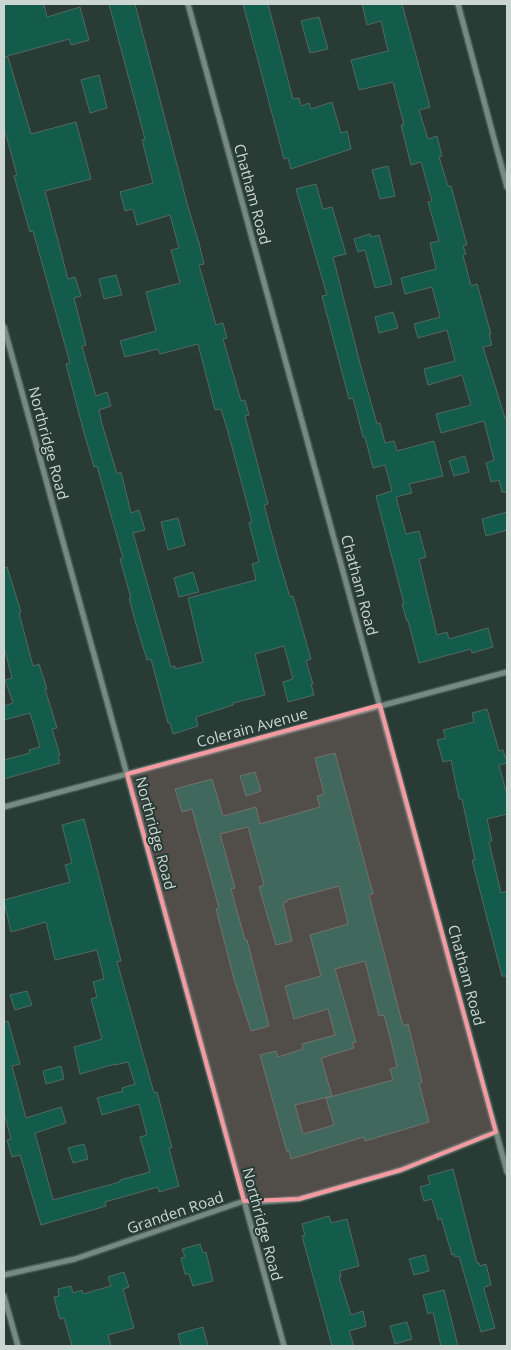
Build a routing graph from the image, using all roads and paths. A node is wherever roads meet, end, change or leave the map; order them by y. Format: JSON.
{"nodes":[{"id":1,"x":188,"y":4,"type":"edge"},
{"id":2,"x":458,"y":4,"type":"edge"},
{"id":3,"x":507,"y":188,"type":"edge"},
{"id":4,"x":4,"y":327,"type":"edge"},
{"id":5,"x":507,"y":672,"type":"edge"},
{"id":6,"x":380,"y":705,"type":"junction"},
{"id":7,"x":127,"y":774,"type":"junction"},
{"id":8,"x":4,"y":807,"type":"edge"},
{"id":9,"x":496,"y":1132,"type":"junction"},
{"id":10,"x":507,"y":1172,"type":"edge"},
{"id":11,"x":244,"y":1201,"type":"junction"},
{"id":12,"x":4,"y":1275,"type":"edge"},
{"id":13,"x":4,"y":1296,"type":"edge"},
{"id":14,"x":18,"y":1346,"type":"edge"},
{"id":15,"x":284,"y":1346,"type":"edge"}],
"edges":[{"from":1,"to":6,"type":"street","name":"Chatham Road"},
{"from":2,"to":3,"type":"street"},
{"from":4,"to":7,"type":"street","name":"Northridge Road"},
{"from":5,"to":6,"type":"street","name":"Colerain Avenue"},
{"from":6,"to":7,"type":"street","name":"Colerain Avenue"},
{"from":6,"to":9,"type":"street","name":"Chatham Road"},
{"from":7,"to":8,"type":"street","name":"Colerain Avenue"},
{"from":7,"to":11,"type":"street","name":"Northridge Road"},
{"from":9,"to":10,"type":"street","name":"Chatham Road"},
{"from":9,"to":11,"type":"street","name":"Granden Road"},
{"from":11,"to":12,"type":"street","name":"Granden Road"},
{"from":11,"to":15,"type":"street","name":"Northridge Road"},
{"from":13,"to":14,"type":"street"}]}
